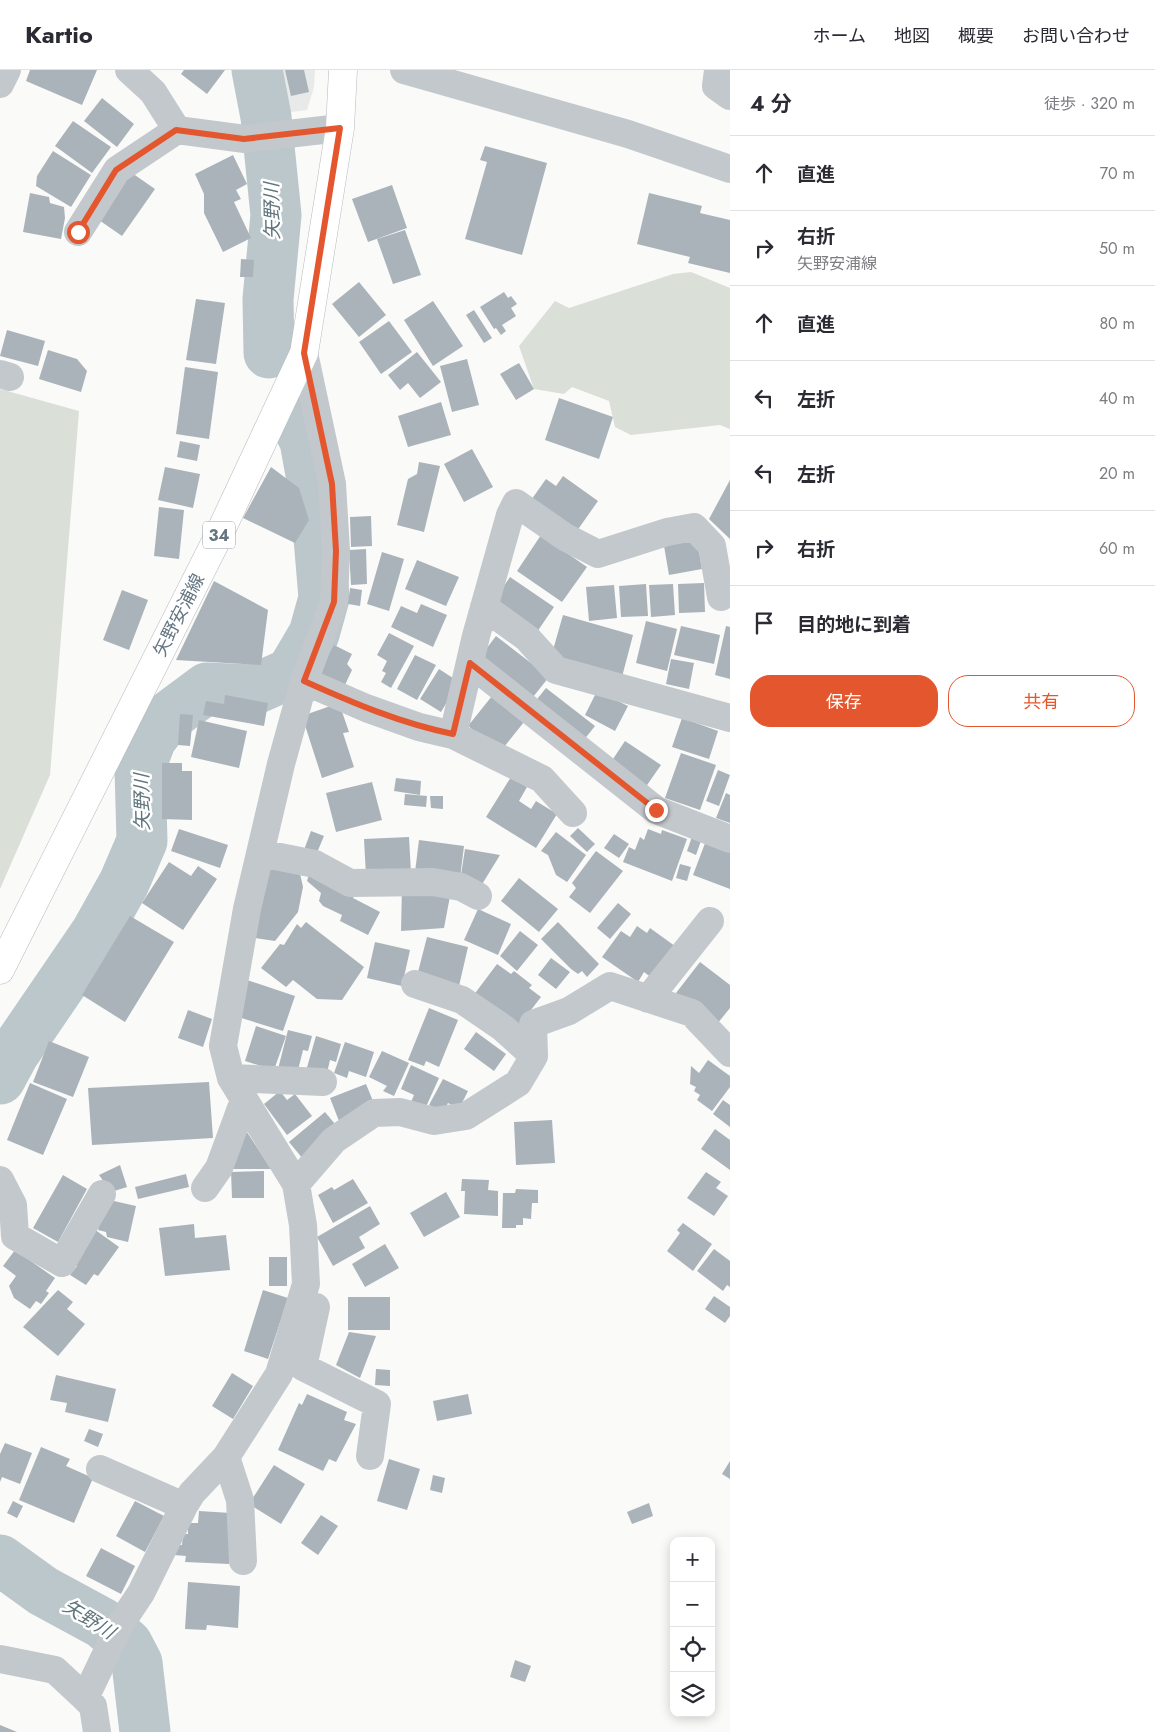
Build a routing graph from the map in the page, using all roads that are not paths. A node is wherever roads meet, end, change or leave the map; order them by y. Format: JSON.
{"nodes":[{"id":1,"x":7,"y":70,"type":"edge"},
{"id":2,"x":129,"y":70,"type":"edge"},
{"id":3,"x":343,"y":70,"type":"edge"},
{"id":4,"x":404,"y":70,"type":"edge"},
{"id":5,"x":718,"y":70,"type":"edge"},
{"id":6,"x":0,"y":84,"type":"edge"},
{"id":7,"x":730,"y":96,"type":"edge"},
{"id":8,"x":340,"y":128,"type":"junction"},
{"id":9,"x":176,"y":130,"type":"junction"},
{"id":10,"x":730,"y":169,"type":"edge"},
{"id":11,"x":78,"y":232,"type":"dead end"},
{"id":12,"x":304,"y":353,"type":"junction"},
{"id":13,"x":721,"y":597,"type":"dead end"},
{"id":14,"x":484,"y":607,"type":"junction"},
{"id":15,"x":470,"y":663,"type":"junction"},
{"id":16,"x":304,"y":681,"type":"junction"},
{"id":17,"x":730,"y":718,"type":"edge"},
{"id":18,"x":453,"y":734,"type":"junction"},
{"id":19,"x":573,"y":813,"type":"dead end"},
{"id":20,"x":730,"y":839,"type":"edge"},
{"id":21,"x":260,"y":853,"type":"junction"},
{"id":22,"x":478,"y":896,"type":"dead end"},
{"id":23,"x":710,"y":921,"type":"dead end"},
{"id":24,"x":0,"y":970,"type":"edge"},
{"id":25,"x":415,"y":984,"type":"dead end"},
{"id":26,"x":648,"y":999,"type":"junction"},
{"id":27,"x":730,"y":1053,"type":"edge"},
{"id":28,"x":534,"y":1056,"type":"junction"},
{"id":29,"x":323,"y":1082,"type":"dead end"},
{"id":30,"x":237,"y":1089,"type":"junction"},
{"id":31,"x":0,"y":1180,"type":"edge"},
{"id":32,"x":296,"y":1184,"type":"junction"},
{"id":33,"x":205,"y":1188,"type":"dead end"},
{"id":34,"x":102,"y":1194,"type":"dead end"},
{"id":35,"x":302,"y":1296,"type":"junction"},
{"id":36,"x":370,"y":1456,"type":"dead end"},
{"id":37,"x":226,"y":1457,"type":"junction"},
{"id":38,"x":100,"y":1469,"type":"dead end"},
{"id":39,"x":184,"y":1506,"type":"junction"},
{"id":40,"x":243,"y":1561,"type":"dead end"},
{"id":41,"x":0,"y":1659,"type":"edge"},
{"id":42,"x":85,"y":1698,"type":"junction"},
{"id":43,"x":97,"y":1732,"type":"edge"}],
"edges":[{"from":1,"to":6,"type":"street"},
{"from":2,"to":9,"type":"street"},
{"from":3,"to":8,"type":"main road","name":"矢野安浦線","number":"34"},
{"from":4,"to":10,"type":"street"},
{"from":5,"to":7,"type":"street"},
{"from":8,"to":9,"type":"street"},
{"from":8,"to":12,"type":"main road","name":"矢野安浦線","number":"34"},
{"from":9,"to":11,"type":"street"},
{"from":12,"to":16,"type":"street"},
{"from":12,"to":24,"type":"main road","name":"矢野安浦線","number":"34"},
{"from":13,"to":14,"type":"street"},
{"from":14,"to":15,"type":"street"},
{"from":14,"to":17,"type":"street"},
{"from":15,"to":18,"type":"street"},
{"from":15,"to":20,"type":"street"},
{"from":16,"to":18,"type":"street"},
{"from":16,"to":21,"type":"street"},
{"from":18,"to":19,"type":"street"},
{"from":21,"to":22,"type":"street"},
{"from":21,"to":30,"type":"street"},
{"from":23,"to":26,"type":"street"},
{"from":25,"to":28,"type":"street"},
{"from":26,"to":27,"type":"street"},
{"from":26,"to":28,"type":"street"},
{"from":28,"to":32,"type":"street"},
{"from":29,"to":30,"type":"street"},
{"from":30,"to":32,"type":"street"},
{"from":30,"to":33,"type":"street"},
{"from":31,"to":34,"type":"street"},
{"from":32,"to":35,"type":"street"},
{"from":35,"to":36,"type":"street"},
{"from":35,"to":37,"type":"street"},
{"from":37,"to":39,"type":"street"},
{"from":37,"to":40,"type":"street"},
{"from":38,"to":39,"type":"street"},
{"from":39,"to":42,"type":"street"},
{"from":41,"to":42,"type":"street"},
{"from":42,"to":43,"type":"street"}]}
